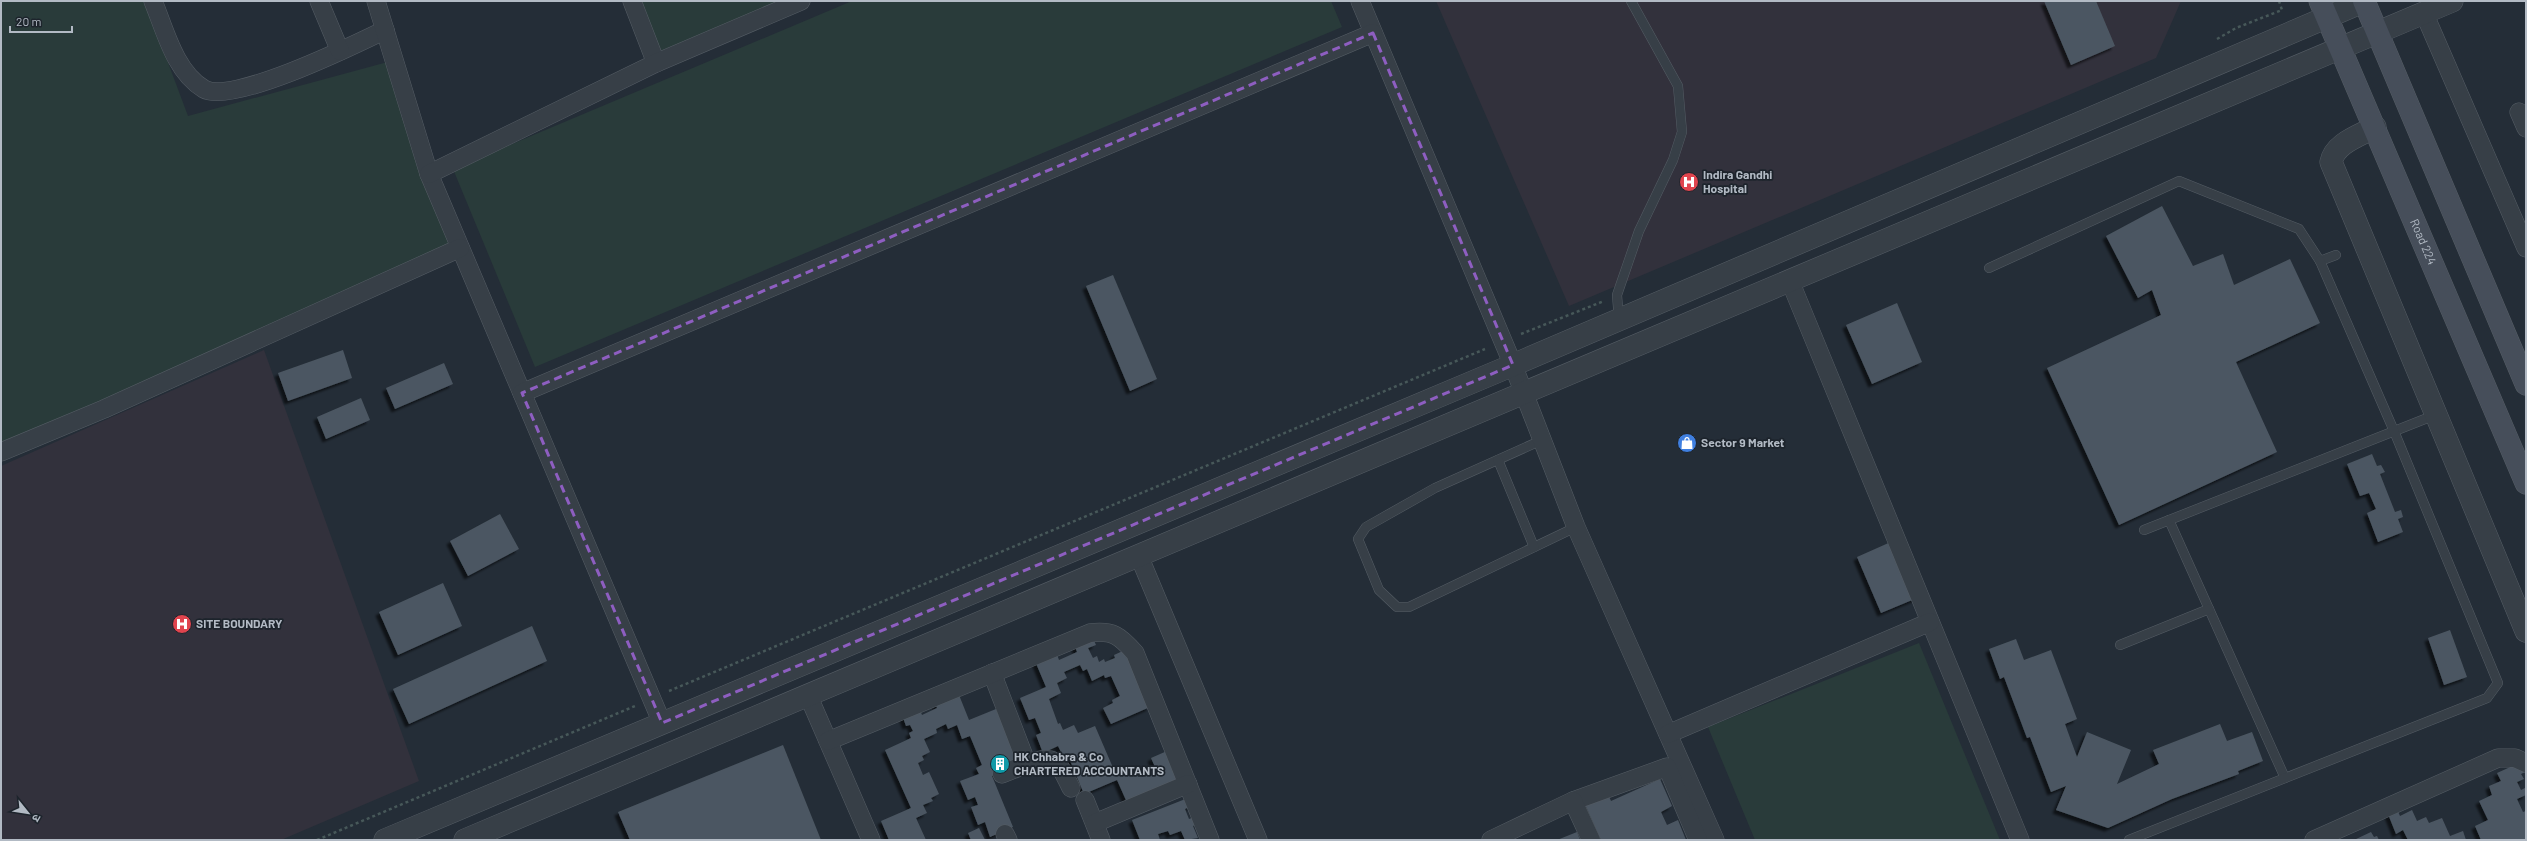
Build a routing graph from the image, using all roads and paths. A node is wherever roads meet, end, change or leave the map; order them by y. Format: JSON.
{"nodes":[{"id":1,"x":153,"y":1,"type":"edge"},
{"id":2,"x":319,"y":1,"type":"edge"},
{"id":3,"x":376,"y":1,"type":"edge"},
{"id":4,"x":632,"y":1,"type":"edge"},
{"id":5,"x":801,"y":1,"type":"edge"},
{"id":6,"x":1360,"y":1,"type":"edge"},
{"id":7,"x":1631,"y":1,"type":"edge"},
{"id":8,"x":2279,"y":1,"type":"edge"},
{"id":9,"x":2365,"y":1,"type":"edge"},
{"id":10,"x":2452,"y":1,"type":"edge"},
{"id":11,"x":2324,"y":9,"type":"edge"},
{"id":12,"x":2424,"y":13,"type":"junction"},
{"id":13,"x":385,"y":30,"type":"junction"},
{"id":14,"x":2377,"y":32,"type":"junction"},
{"id":15,"x":1373,"y":33,"type":"junction"},
{"id":16,"x":2216,"y":40,"type":"dead end"},
{"id":17,"x":2341,"y":48,"type":"junction"},
{"id":18,"x":340,"y":51,"type":"junction"},
{"id":19,"x":656,"y":63,"type":"junction"},
{"id":20,"x":2374,"y":127,"type":"junction"},
{"id":21,"x":429,"y":174,"type":"junction"},
{"id":22,"x":460,"y":248,"type":"junction"},
{"id":23,"x":2526,"y":248,"type":"edge"},
{"id":24,"x":2336,"y":255,"type":"dead end"},
{"id":25,"x":2320,"y":261,"type":"junction"},
{"id":26,"x":1989,"y":268,"type":"dead end"},
{"id":27,"x":1790,"y":281,"type":"junction"},
{"id":28,"x":1617,"y":295,"type":"junction"},
{"id":29,"x":1619,"y":320,"type":"junction"},
{"id":30,"x":1503,"y":341,"type":"junction"},
{"id":31,"x":1513,"y":365,"type":"junction"},
{"id":32,"x":2526,"y":384,"type":"edge"},
{"id":33,"x":522,"y":393,"type":"junction"},
{"id":34,"x":1524,"y":394,"type":"junction"},
{"id":35,"x":2435,"y":415,"type":"junction"},
{"id":36,"x":2394,"y":431,"type":"junction"},
{"id":37,"x":1542,"y":440,"type":"junction"},
{"id":38,"x":1,"y":452,"type":"edge"},
{"id":39,"x":1498,"y":460,"type":"junction"},
{"id":40,"x":2526,"y":484,"type":"edge"},
{"id":41,"x":2169,"y":520,"type":"junction"},
{"id":42,"x":1576,"y":527,"type":"junction"},
{"id":43,"x":2144,"y":530,"type":"dead end"},
{"id":44,"x":1534,"y":547,"type":"junction"},
{"id":45,"x":1139,"y":556,"type":"junction"},
{"id":46,"x":2209,"y":609,"type":"junction"},
{"id":47,"x":1930,"y":622,"type":"junction"},
{"id":48,"x":2526,"y":631,"type":"edge"},
{"id":49,"x":2120,"y":644,"type":"dead end"},
{"id":50,"x":992,"y":673,"type":"junction"},
{"id":51,"x":808,"y":695,"type":"junction"},
{"id":52,"x":651,"y":699,"type":"junction"},
{"id":53,"x":662,"y":723,"type":"junction"},
{"id":54,"x":1668,"y":734,"type":"junction"},
{"id":55,"x":828,"y":741,"type":"junction"},
{"id":56,"x":2526,"y":763,"type":"edge"},
{"id":57,"x":1027,"y":764,"type":"junction"},
{"id":58,"x":1002,"y":774,"type":"dead end"},
{"id":59,"x":2285,"y":778,"type":"junction"},
{"id":60,"x":1188,"y":784,"type":"junction"},
{"id":61,"x":1071,"y":788,"type":"dead end"},
{"id":62,"x":1086,"y":800,"type":"dead end"},
{"id":63,"x":1574,"y":801,"type":"junction"},
{"id":64,"x":1098,"y":832,"type":"edge"},
{"id":65,"x":317,"y":840,"type":"edge"},
{"id":66,"x":384,"y":840,"type":"edge"},
{"id":67,"x":465,"y":840,"type":"edge"},
{"id":68,"x":871,"y":840,"type":"edge"},
{"id":69,"x":1210,"y":840,"type":"edge"},
{"id":70,"x":1258,"y":840,"type":"edge"},
{"id":71,"x":1491,"y":840,"type":"edge"},
{"id":72,"x":1591,"y":840,"type":"edge"},
{"id":73,"x":1698,"y":840,"type":"edge"},
{"id":74,"x":1715,"y":840,"type":"edge"},
{"id":75,"x":2020,"y":840,"type":"edge"},
{"id":76,"x":2129,"y":840,"type":"edge"},
{"id":77,"x":2314,"y":840,"type":"edge"}],
"edges":[{"from":1,"to":18,"type":"street"},
{"from":2,"to":18,"type":"street"},
{"from":3,"to":13,"type":"street"},
{"from":4,"to":19,"type":"street"},
{"from":5,"to":19,"type":"street"},
{"from":6,"to":15,"type":"street"},
{"from":7,"to":28,"type":"lane"},
{"from":8,"to":16,"type":"path"},
{"from":9,"to":11,"type":"street"},
{"from":9,"to":14,"type":"main road"},
{"from":10,"to":12,"type":"street"},
{"from":11,"to":17,"type":"main road","name":"Road 224"},
{"from":11,"to":29,"type":"street"},
{"from":12,"to":14,"type":"street"},
{"from":12,"to":23,"type":"street"},
{"from":13,"to":18,"type":"street"},
{"from":13,"to":21,"type":"street"},
{"from":14,"to":17,"type":"street"},
{"from":14,"to":32,"type":"main road"},
{"from":15,"to":30,"type":"street"},
{"from":15,"to":33,"type":"street"},
{"from":17,"to":20,"type":"main road","name":"Road 224"},
{"from":17,"to":27,"type":"street"},
{"from":19,"to":21,"type":"street"},
{"from":20,"to":35,"type":"street"},
{"from":20,"to":40,"type":"main road","name":"Road 224"},
{"from":21,"to":22,"type":"street"},
{"from":22,"to":33,"type":"street"},
{"from":22,"to":38,"type":"street"},
{"from":24,"to":25,"type":"lane"},
{"from":25,"to":26,"type":"lane"},
{"from":25,"to":36,"type":"lane"},
{"from":27,"to":34,"type":"street"},
{"from":27,"to":47,"type":"street"},
{"from":28,"to":29,"type":"lane"},
{"from":28,"to":30,"type":"path"},
{"from":29,"to":31,"type":"street"},
{"from":30,"to":31,"type":"street"},
{"from":30,"to":52,"type":"path"},
{"from":31,"to":34,"type":"street"},
{"from":31,"to":53,"type":"street"},
{"from":33,"to":52,"type":"street"},
{"from":34,"to":37,"type":"street"},
{"from":34,"to":45,"type":"street"},
{"from":35,"to":36,"type":"lane"},
{"from":35,"to":48,"type":"street"},
{"from":36,"to":41,"type":"lane"},
{"from":36,"to":59,"type":"lane"},
{"from":37,"to":39,"type":"lane"},
{"from":37,"to":42,"type":"street"},
{"from":39,"to":44,"type":"lane"},
{"from":39,"to":44,"type":"lane"},
{"from":41,"to":43,"type":"lane"},
{"from":41,"to":46,"type":"lane"},
{"from":42,"to":44,"type":"lane"},
{"from":42,"to":54,"type":"street"},
{"from":45,"to":51,"type":"street"},
{"from":45,"to":70,"type":"street"},
{"from":46,"to":49,"type":"lane"},
{"from":46,"to":59,"type":"lane"},
{"from":47,"to":54,"type":"street"},
{"from":47,"to":75,"type":"street"},
{"from":50,"to":55,"type":"street"},
{"from":50,"to":57,"type":"street"},
{"from":50,"to":60,"type":"street"},
{"from":51,"to":55,"type":"street"},
{"from":51,"to":67,"type":"street"},
{"from":52,"to":53,"type":"street"},
{"from":52,"to":65,"type":"path"},
{"from":53,"to":66,"type":"street"},
{"from":54,"to":74,"type":"street"},
{"from":55,"to":68,"type":"street"},
{"from":56,"to":77,"type":"street"},
{"from":57,"to":58,"type":"street"},
{"from":57,"to":61,"type":"street"},
{"from":59,"to":76,"type":"lane"},
{"from":60,"to":64,"type":"street"},
{"from":60,"to":69,"type":"street"},
{"from":62,"to":64,"type":"street"},
{"from":63,"to":71,"type":"street"},
{"from":63,"to":72,"type":"street"},
{"from":63,"to":73,"type":"street"}]}
